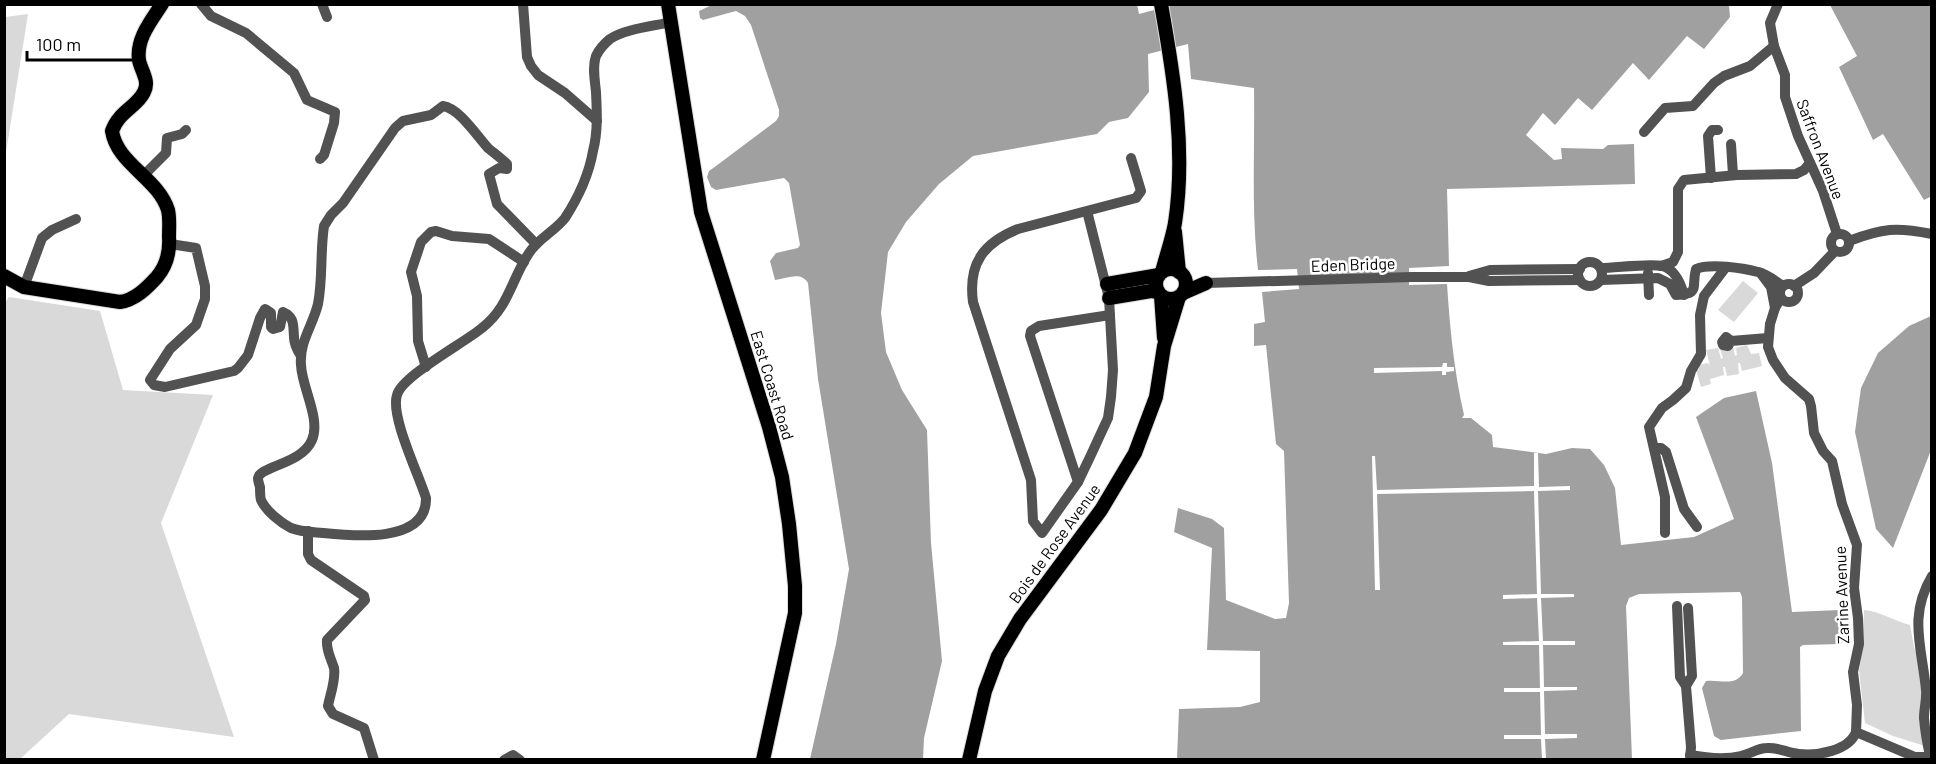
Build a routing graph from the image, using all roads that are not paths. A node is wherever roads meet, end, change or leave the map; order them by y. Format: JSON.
{"nodes":[{"id":1,"x":162,"y":4,"type":"edge"},
{"id":2,"x":201,"y":4,"type":"edge"},
{"id":3,"x":322,"y":4,"type":"edge"},
{"id":4,"x":523,"y":4,"type":"edge"},
{"id":5,"x":669,"y":4,"type":"edge"},
{"id":6,"x":1161,"y":4,"type":"edge"},
{"id":7,"x":1778,"y":4,"type":"edge"},
{"id":8,"x":327,"y":17,"type":"dead end"},
{"id":9,"x":671,"y":22,"type":"junction"},
{"id":10,"x":1774,"y":46,"type":"junction"},
{"id":11,"x":597,"y":121,"type":"junction"},
{"id":12,"x":186,"y":130,"type":"dead end"},
{"id":13,"x":1718,"y":130,"type":"dead end"},
{"id":14,"x":1644,"y":132,"type":"dead end"},
{"id":15,"x":1731,"y":144,"type":"dead end"},
{"id":16,"x":1131,"y":158,"type":"dead end"},
{"id":17,"x":320,"y":159,"type":"dead end"},
{"id":18,"x":1810,"y":163,"type":"junction"},
{"id":19,"x":143,"y":176,"type":"junction"},
{"id":20,"x":1732,"y":176,"type":"junction"},
{"id":21,"x":1711,"y":178,"type":"junction"},
{"id":22,"x":1088,"y":211,"type":"junction"},
{"id":23,"x":1678,"y":212,"type":"junction"},
{"id":24,"x":76,"y":219,"type":"dead end"},
{"id":25,"x":1175,"y":224,"type":"junction"},
{"id":26,"x":1837,"y":234,"type":"junction"},
{"id":27,"x":1932,"y":234,"type":"edge"},
{"id":28,"x":1850,"y":241,"type":"junction"},
{"id":29,"x":170,"y":244,"type":"junction"},
{"id":30,"x":536,"y":244,"type":"junction"},
{"id":31,"x":1835,"y":251,"type":"junction"},
{"id":32,"x":524,"y":262,"type":"junction"},
{"id":33,"x":1661,"y":266,"type":"junction"},
{"id":34,"x":1726,"y":267,"type":"junction"},
{"id":35,"x":1600,"y":268,"type":"junction"},
{"id":36,"x":1760,"y":272,"type":"junction"},
{"id":37,"x":1673,"y":273,"type":"junction"},
{"id":38,"x":1161,"y":274,"type":"junction"},
{"id":39,"x":1181,"y":274,"type":"junction"},
{"id":40,"x":1580,"y":274,"type":"junction"},
{"id":41,"x":1651,"y":274,"type":"junction"},
{"id":42,"x":4,"y":276,"type":"edge"},
{"id":43,"x":1601,"y":280,"type":"junction"},
{"id":44,"x":1206,"y":283,"type":"junction"},
{"id":45,"x":1789,"y":286,"type":"junction"},
{"id":46,"x":24,"y":287,"type":"junction"},
{"id":47,"x":1108,"y":291,"type":"junction"},
{"id":48,"x":1159,"y":294,"type":"junction"},
{"id":49,"x":1181,"y":295,"type":"junction"},
{"id":50,"x":1649,"y":295,"type":"dead end"},
{"id":51,"x":1680,"y":295,"type":"junction"},
{"id":52,"x":1781,"y":298,"type":"junction"},
{"id":53,"x":1775,"y":308,"type":"junction"},
{"id":54,"x":1110,"y":315,"type":"junction"},
{"id":55,"x":1768,"y":338,"type":"junction"},
{"id":56,"x":1731,"y":341,"type":"dead end"},
{"id":57,"x":1164,"y":346,"type":"junction"},
{"id":58,"x":301,"y":356,"type":"junction"},
{"id":59,"x":426,"y":367,"type":"junction"},
{"id":60,"x":1654,"y":448,"type":"junction"},
{"id":61,"x":1078,"y":482,"type":"junction"},
{"id":62,"x":1697,"y":527,"type":"dead end"},
{"id":63,"x":308,"y":531,"type":"junction"},
{"id":64,"x":1665,"y":533,"type":"dead end"},
{"id":65,"x":1932,"y":576,"type":"edge"},
{"id":66,"x":1677,"y":606,"type":"dead end"},
{"id":67,"x":1688,"y":608,"type":"dead end"},
{"id":68,"x":1686,"y":686,"type":"junction"},
{"id":69,"x":1856,"y":732,"type":"junction"},
{"id":70,"x":1894,"y":754,"type":"edge"},
{"id":71,"x":1690,"y":757,"type":"edge"},
{"id":72,"x":1930,"y":758,"type":"edge"},
{"id":73,"x":374,"y":759,"type":"edge"},
{"id":74,"x":504,"y":759,"type":"edge"},
{"id":75,"x":520,"y":759,"type":"edge"},
{"id":76,"x":763,"y":759,"type":"edge"},
{"id":77,"x":969,"y":759,"type":"edge"},
{"id":78,"x":1706,"y":759,"type":"edge"}],
"edges":[{"from":1,"to":19,"type":"main road"},
{"from":2,"to":17,"type":"street"},
{"from":3,"to":8,"type":"street"},
{"from":4,"to":11,"type":"street"},
{"from":5,"to":9,"type":"main road","name":"East Coast Road"},
{"from":6,"to":25,"type":"main road"},
{"from":7,"to":10,"type":"street","name":"Saffron Avenue"},
{"from":9,"to":11,"type":"street"},
{"from":9,"to":76,"type":"main road","name":"East Coast Road"},
{"from":10,"to":14,"type":"street"},
{"from":10,"to":18,"type":"street","name":"Saffron Avenue"},
{"from":11,"to":30,"type":"street"},
{"from":12,"to":19,"type":"street"},
{"from":13,"to":21,"type":"street"},
{"from":15,"to":20,"type":"street"},
{"from":16,"to":22,"type":"street"},
{"from":18,"to":20,"type":"street"},
{"from":18,"to":26,"type":"street","name":"Saffron Avenue"},
{"from":19,"to":29,"type":"main road"},
{"from":20,"to":21,"type":"street"},
{"from":21,"to":23,"type":"street"},
{"from":22,"to":47,"type":"street"},
{"from":22,"to":61,"type":"street"},
{"from":23,"to":33,"type":"street"},
{"from":23,"to":37,"type":"street"},
{"from":24,"to":46,"type":"street"},
{"from":25,"to":38,"type":"main road"},
{"from":25,"to":39,"type":"main road"},
{"from":26,"to":28,"type":"street"},
{"from":26,"to":31,"type":"street"},
{"from":27,"to":28,"type":"street"},
{"from":28,"to":31,"type":"street"},
{"from":29,"to":46,"type":"main road"},
{"from":29,"to":58,"type":"street"},
{"from":30,"to":32,"type":"street"},
{"from":30,"to":58,"type":"street"},
{"from":31,"to":45,"type":"street"},
{"from":32,"to":59,"type":"street"},
{"from":32,"to":59,"type":"street"},
{"from":33,"to":37,"type":"street"},
{"from":33,"to":41,"type":"street"},
{"from":34,"to":36,"type":"street"},
{"from":34,"to":51,"type":"street"},
{"from":34,"to":60,"type":"street"},
{"from":35,"to":40,"type":"street"},
{"from":35,"to":41,"type":"street"},
{"from":35,"to":43,"type":"street"},
{"from":36,"to":45,"type":"street"},
{"from":36,"to":53,"type":"street"},
{"from":37,"to":41,"type":"street"},
{"from":37,"to":51,"type":"street"},
{"from":38,"to":39,"type":"main road"},
{"from":38,"to":47,"type":"main road"},
{"from":38,"to":48,"type":"main road"},
{"from":39,"to":44,"type":"main road"},
{"from":39,"to":49,"type":"main road"},
{"from":40,"to":43,"type":"street"},
{"from":40,"to":44,"type":"street","name":"Eden Bridge"},
{"from":41,"to":43,"type":"street"},
{"from":41,"to":50,"type":"street"},
{"from":41,"to":51,"type":"street"},
{"from":42,"to":46,"type":"main road"},
{"from":44,"to":49,"type":"main road"},
{"from":45,"to":52,"type":"street"},
{"from":45,"to":52,"type":"street"},
{"from":47,"to":48,"type":"main road"},
{"from":47,"to":54,"type":"street"},
{"from":48,"to":49,"type":"main road"},
{"from":48,"to":57,"type":"main road","name":"Bois de Rose Avenue"},
{"from":49,"to":57,"type":"main road","name":"Bois de Rose Avenue"},
{"from":52,"to":53,"type":"street"},
{"from":53,"to":55,"type":"street"},
{"from":54,"to":61,"type":"street"},
{"from":54,"to":61,"type":"street"},
{"from":55,"to":56,"type":"street"},
{"from":55,"to":69,"type":"street","name":"Zarine Avenue"},
{"from":57,"to":77,"type":"main road","name":"Bois de Rose Avenue"},
{"from":58,"to":63,"type":"street"},
{"from":59,"to":63,"type":"street"},
{"from":60,"to":62,"type":"street"},
{"from":60,"to":64,"type":"street"},
{"from":63,"to":73,"type":"street"},
{"from":65,"to":72,"type":"street"},
{"from":66,"to":68,"type":"street"},
{"from":67,"to":68,"type":"street"},
{"from":68,"to":71,"type":"street"},
{"from":69,"to":70,"type":"street"},
{"from":69,"to":78,"type":"street"},
{"from":70,"to":72,"type":"street"},
{"from":71,"to":78,"type":"street"},
{"from":74,"to":75,"type":"street"}]}
